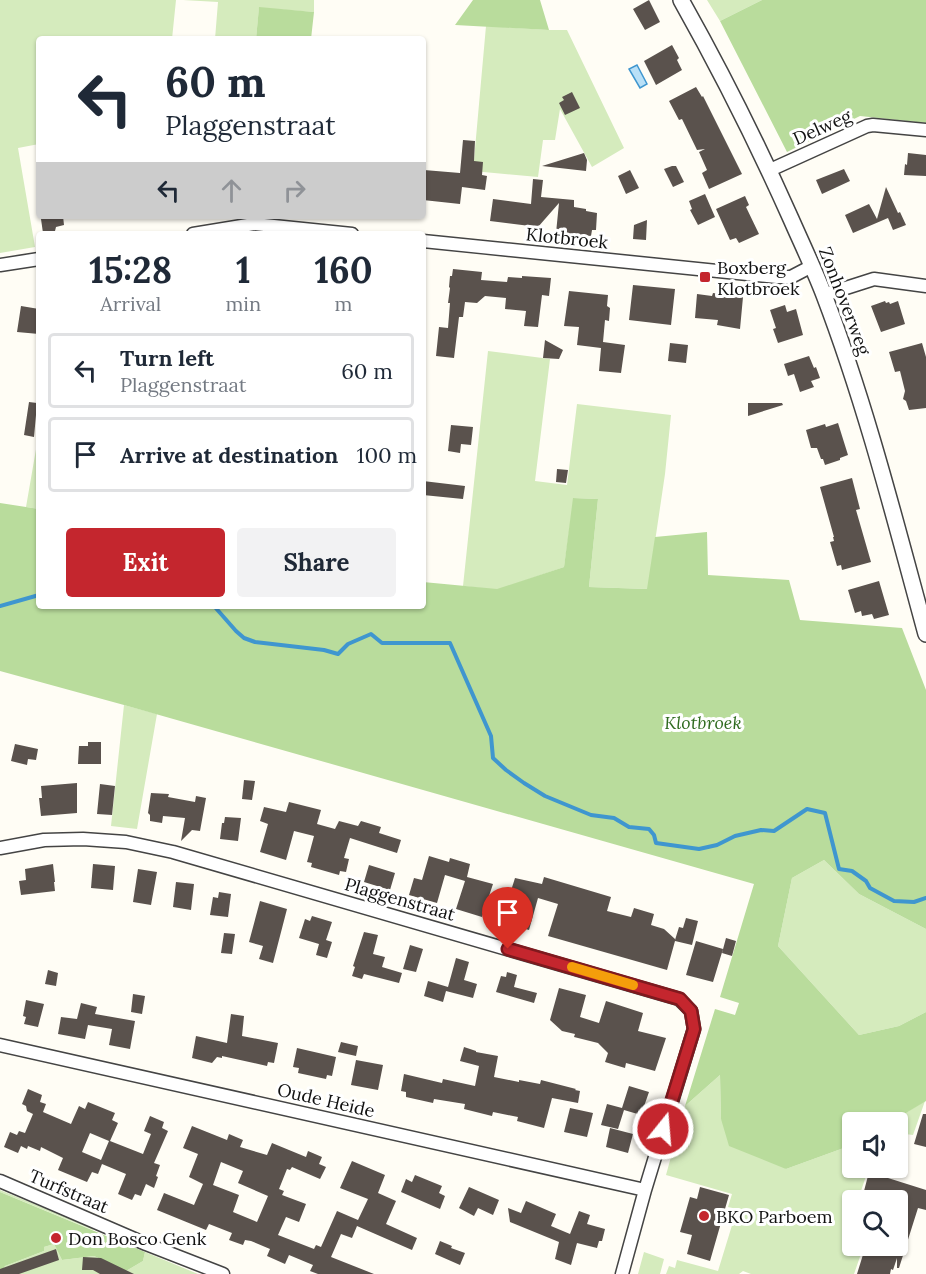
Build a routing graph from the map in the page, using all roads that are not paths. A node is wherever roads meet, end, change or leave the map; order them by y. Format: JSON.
{"nodes":[{"id":1,"x":681,"y":0,"type":"edge"},
{"id":2,"x":926,"y":130,"type":"edge"},
{"id":3,"x":770,"y":170,"type":"junction"},
{"id":4,"x":211,"y":231,"type":"edge"},
{"id":5,"x":323,"y":231,"type":"edge"},
{"id":6,"x":426,"y":241,"type":"edge"},
{"id":7,"x":36,"y":259,"type":"edge"},
{"id":8,"x":0,"y":265,"type":"edge"},
{"id":9,"x":812,"y":266,"type":"junction"},
{"id":10,"x":926,"y":286,"type":"edge"},
{"id":11,"x":824,"y":295,"type":"junction"},
{"id":12,"x":926,"y":634,"type":"edge"},
{"id":13,"x":0,"y":848,"type":"edge"},
{"id":14,"x":0,"y":1045,"type":"edge"},
{"id":15,"x":0,"y":1181,"type":"edge"},
{"id":16,"x":645,"y":1190,"type":"junction"},
{"id":17,"x":223,"y":1274,"type":"edge"},
{"id":18,"x":622,"y":1274,"type":"edge"}],
"edges":[{"from":1,"to":3,"type":"street","name":"Zonhoverweg"},
{"from":2,"to":3,"type":"street","name":"Delweg"},
{"from":3,"to":9,"type":"street","name":"Zonhoverweg"},
{"from":4,"to":5,"type":"street"},
{"from":6,"to":9,"type":"street","name":"Klotbroek"},
{"from":7,"to":8,"type":"street"},
{"from":9,"to":11,"type":"street","name":"Zonhoverweg"},
{"from":10,"to":11,"type":"street"},
{"from":11,"to":12,"type":"street","name":"Zonhoverweg"},
{"from":13,"to":16,"type":"street","name":"Plaggenstraat"},
{"from":14,"to":16,"type":"street","name":"Oude Heide"},
{"from":15,"to":17,"type":"street","name":"Turfstraat"},
{"from":16,"to":18,"type":"street","name":"Plaggenstraat"}]}
